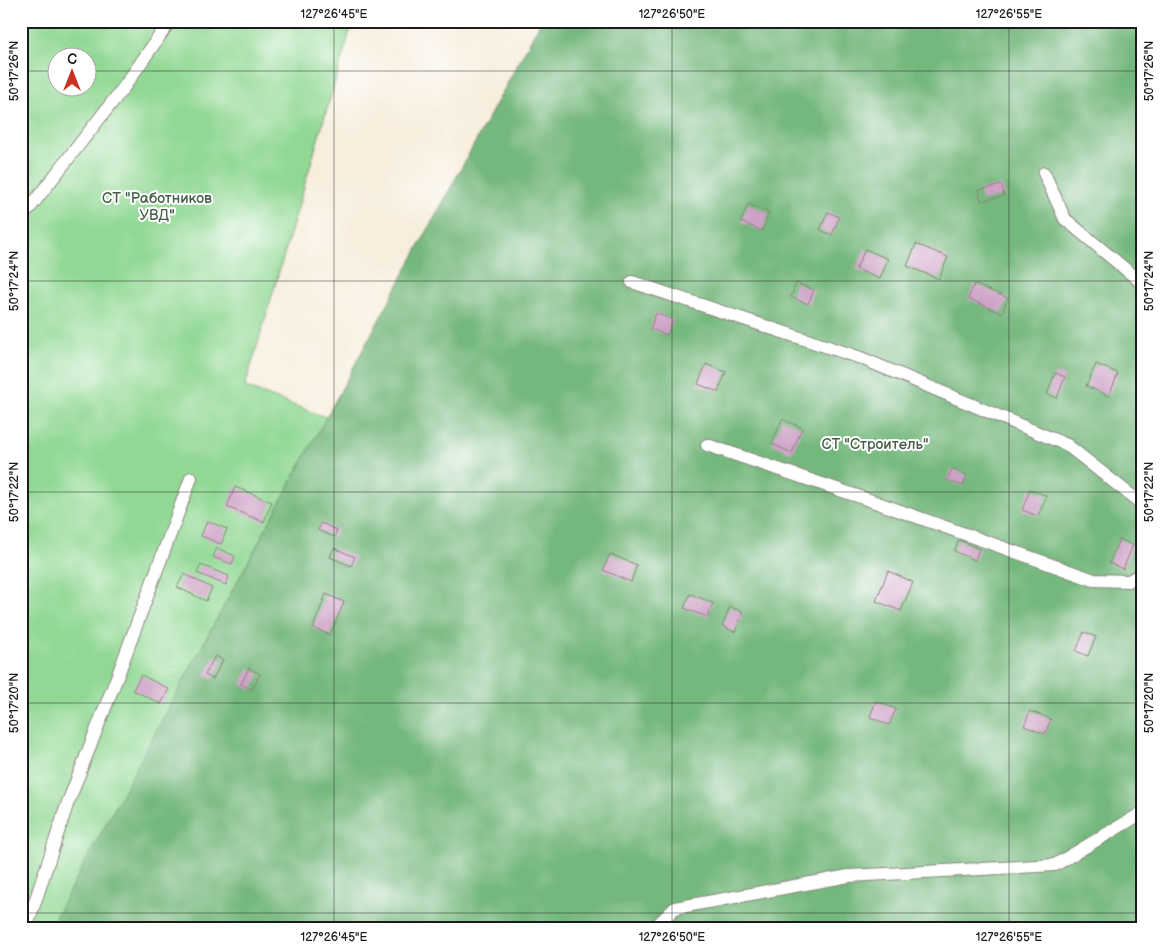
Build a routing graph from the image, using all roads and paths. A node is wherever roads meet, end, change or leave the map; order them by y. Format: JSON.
{"nodes":[{"id":1,"x":170,"y":21,"type":"edge"},
{"id":2,"x":1044,"y":173,"type":"dead end"},
{"id":3,"x":21,"y":219,"type":"edge"},
{"id":4,"x":632,"y":282,"type":"dead end"},
{"id":5,"x":1142,"y":283,"type":"edge"},
{"id":6,"x":707,"y":446,"type":"dead end"},
{"id":7,"x":191,"y":478,"type":"dead end"},
{"id":8,"x":1142,"y":504,"type":"edge"},
{"id":9,"x":1142,"y":573,"type":"edge"},
{"id":10,"x":1142,"y":813,"type":"edge"},
{"id":11,"x":26,"y":929,"type":"edge"},
{"id":12,"x":654,"y":929,"type":"edge"}],
"edges":[{"from":1,"to":3,"type":"lane"},
{"from":2,"to":5,"type":"lane"},
{"from":4,"to":8,"type":"lane"},
{"from":6,"to":9,"type":"lane"},
{"from":7,"to":11,"type":"lane"},
{"from":10,"to":12,"type":"lane"}]}
